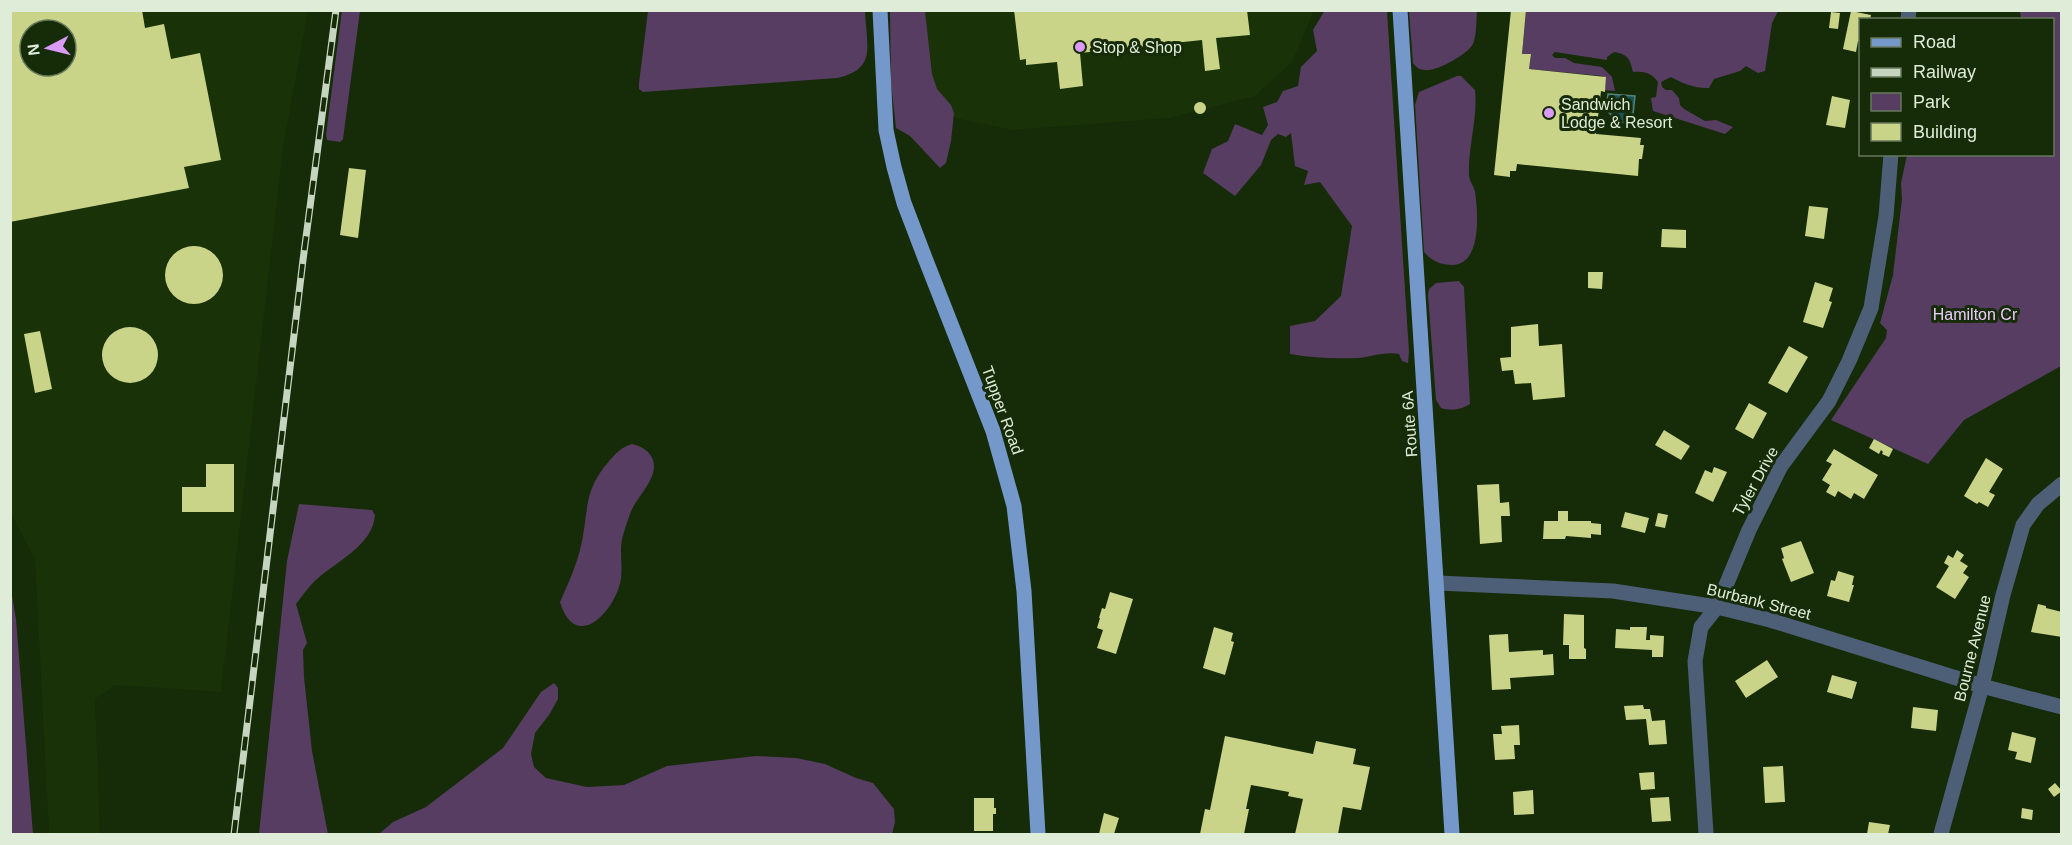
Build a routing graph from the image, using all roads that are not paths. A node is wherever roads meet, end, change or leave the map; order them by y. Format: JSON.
{"nodes":[{"id":1,"x":880,"y":10,"type":"edge"},
{"id":2,"x":1400,"y":10,"type":"edge"},
{"id":3,"x":1891,"y":156,"type":"edge"},
{"id":4,"x":2061,"y":484,"type":"edge"},
{"id":5,"x":1438,"y":583,"type":"junction"},
{"id":6,"x":1717,"y":607,"type":"junction"},
{"id":7,"x":1982,"y":686,"type":"junction"},
{"id":8,"x":2061,"y":707,"type":"edge"},
{"id":9,"x":1038,"y":834,"type":"edge"},
{"id":10,"x":1452,"y":834,"type":"edge"},
{"id":11,"x":1706,"y":834,"type":"edge"},
{"id":12,"x":1941,"y":834,"type":"edge"}],
"edges":[{"from":1,"to":9,"type":"main road","name":"Tupper Road"},
{"from":2,"to":5,"type":"main road","name":"Route 6A"},
{"from":3,"to":6,"type":"street","name":"Tyler Drive"},
{"from":4,"to":7,"type":"street","name":"Bourne Avenue"},
{"from":5,"to":6,"type":"street","name":"Burbank Street"},
{"from":5,"to":10,"type":"main road","name":"Route 6A"},
{"from":6,"to":7,"type":"street","name":"Burbank Street"},
{"from":6,"to":11,"type":"street","name":"Tyler Drive"},
{"from":7,"to":8,"type":"street","name":"Burbank Street"},
{"from":7,"to":12,"type":"street","name":"Bourne Avenue"}]}
